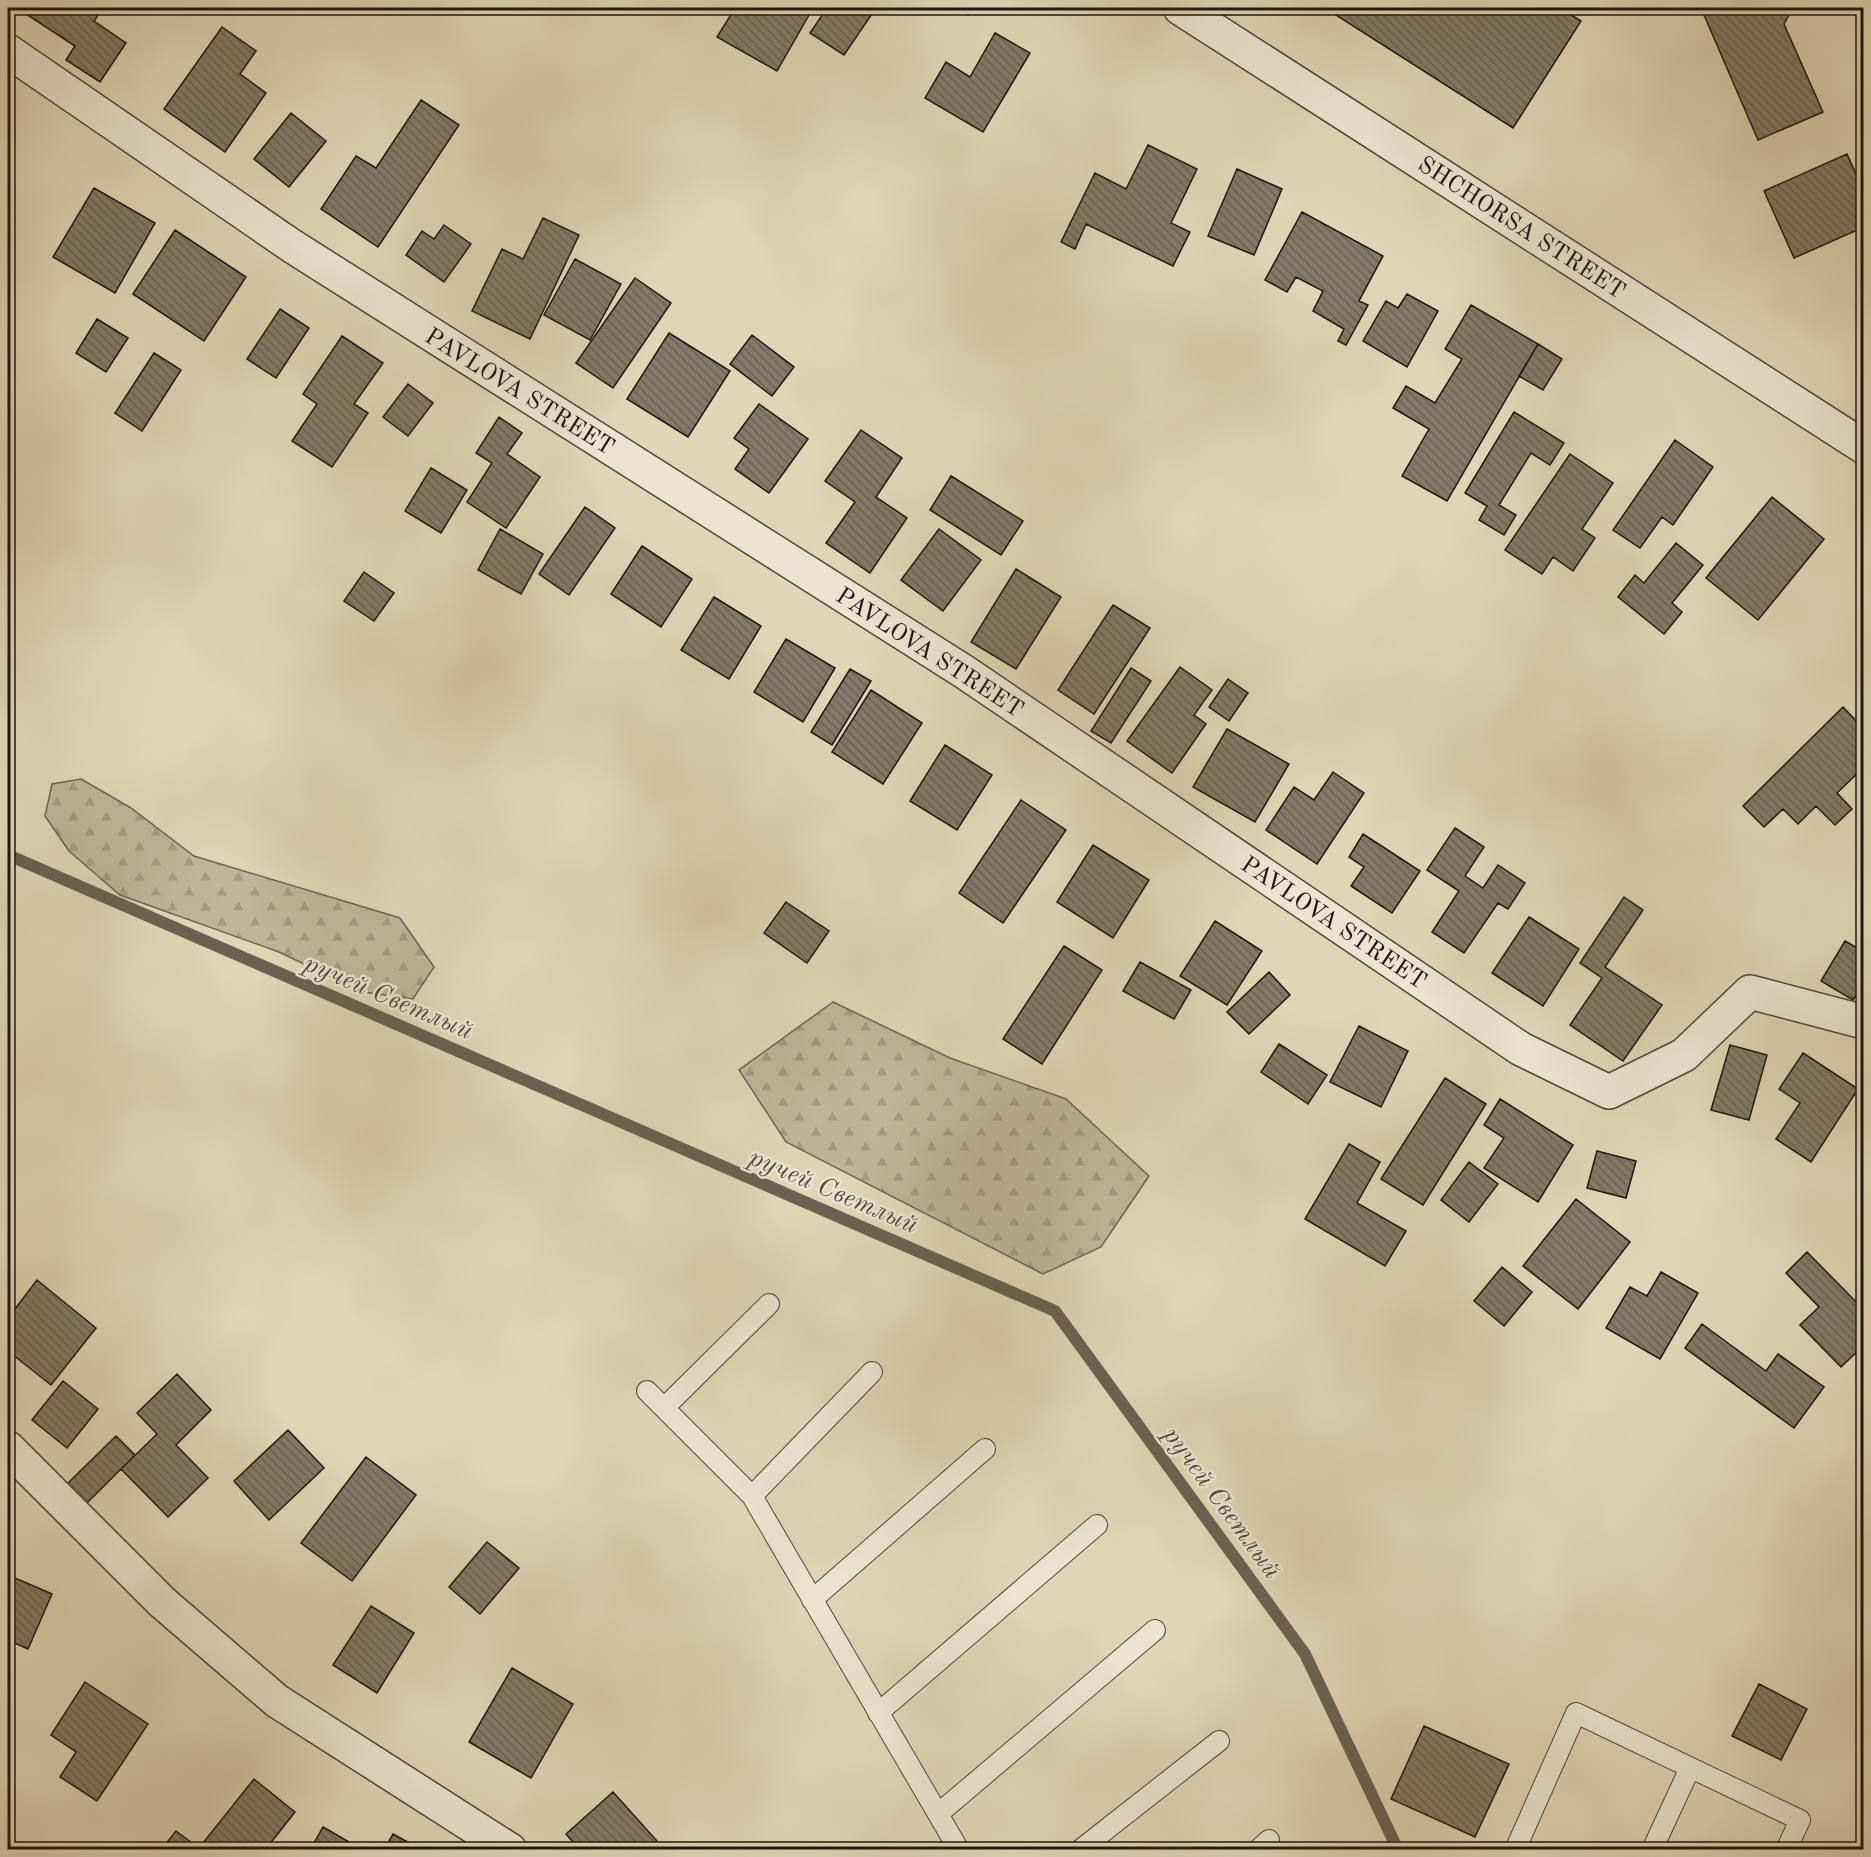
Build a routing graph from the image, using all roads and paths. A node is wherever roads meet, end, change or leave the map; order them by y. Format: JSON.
{"nodes":[{"id":1,"x":1180,"y":8,"type":"edge"},
{"id":2,"x":8,"y":51,"type":"edge"},
{"id":3,"x":1863,"y":447,"type":"edge"},
{"id":4,"x":1863,"y":1022,"type":"edge"},
{"id":5,"x":769,"y":1304,"type":"dead end"},
{"id":6,"x":872,"y":1372,"type":"dead end"},
{"id":7,"x":647,"y":1390,"type":"dead end"},
{"id":8,"x":664,"y":1408,"type":"junction"},
{"id":9,"x":8,"y":1448,"type":"edge"},
{"id":10,"x":985,"y":1449,"type":"dead end"},
{"id":11,"x":752,"y":1496,"type":"junction"},
{"id":12,"x":1097,"y":1525,"type":"dead end"},
{"id":13,"x":812,"y":1600,"type":"junction"},
{"id":14,"x":1155,"y":1630,"type":"dead end"},
{"id":15,"x":878,"y":1713,"type":"junction"},
{"id":16,"x":1219,"y":1741,"type":"dead end"},
{"id":17,"x":1690,"y":1768,"type":"junction"},
{"id":18,"x":938,"y":1814,"type":"junction"},
{"id":19,"x":510,"y":1850,"type":"edge"},
{"id":20,"x":959,"y":1850,"type":"edge"},
{"id":21,"x":1080,"y":1850,"type":"edge"},
{"id":22,"x":1515,"y":1850,"type":"edge"},
{"id":23,"x":1652,"y":1850,"type":"edge"},
{"id":24,"x":1786,"y":1850,"type":"edge"}],
"edges":[{"from":1,"to":3,"type":"street","name":"SHCHORSA STREET"},
{"from":2,"to":4,"type":"street","name":"PAVLOVA STREET"},
{"from":5,"to":8,"type":"lane"},
{"from":6,"to":11,"type":"lane"},
{"from":7,"to":8,"type":"lane"},
{"from":8,"to":11,"type":"lane"},
{"from":9,"to":19,"type":"street"},
{"from":10,"to":13,"type":"lane"},
{"from":11,"to":13,"type":"lane"},
{"from":12,"to":15,"type":"lane"},
{"from":13,"to":15,"type":"lane"},
{"from":14,"to":18,"type":"lane"},
{"from":15,"to":18,"type":"lane"},
{"from":16,"to":21,"type":"lane"},
{"from":17,"to":22,"type":"lane"},
{"from":17,"to":23,"type":"lane"},
{"from":17,"to":24,"type":"lane"},
{"from":18,"to":20,"type":"lane"}]}
